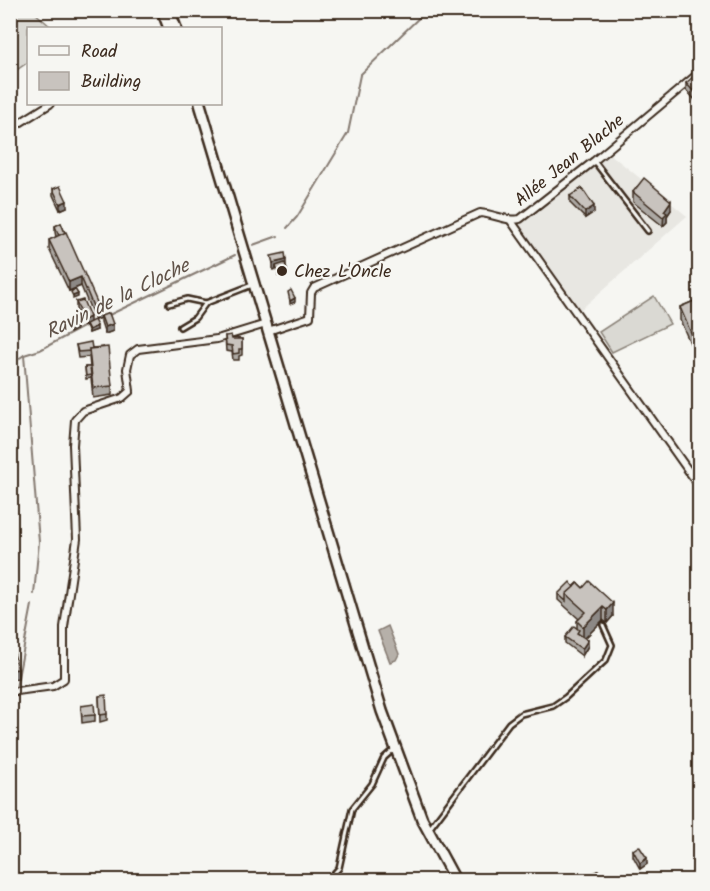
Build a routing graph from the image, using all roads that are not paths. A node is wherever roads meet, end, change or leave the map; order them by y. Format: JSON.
{"nodes":[{"id":1,"x":162,"y":10,"type":"edge"},
{"id":2,"x":169,"y":10,"type":"edge"},
{"id":3,"x":171,"y":27,"type":"edge"},
{"id":4,"x":699,"y":72,"type":"edge"},
{"id":5,"x":48,"y":105,"type":"edge"},
{"id":6,"x":199,"y":105,"type":"edge"},
{"id":7,"x":10,"y":129,"type":"edge"},
{"id":8,"x":594,"y":161,"type":"junction"},
{"id":9,"x":511,"y":221,"type":"junction"},
{"id":10,"x":648,"y":231,"type":"dead end"},
{"id":11,"x":254,"y":285,"type":"junction"},
{"id":12,"x":206,"y":303,"type":"junction"},
{"id":13,"x":169,"y":304,"type":"dead end"},
{"id":14,"x":180,"y":327,"type":"dead end"},
{"id":15,"x":267,"y":327,"type":"junction"},
{"id":16,"x":699,"y":487,"type":"edge"},
{"id":17,"x":603,"y":625,"type":"dead end"},
{"id":18,"x":18,"y":691,"type":"dead end"},
{"id":19,"x":396,"y":748,"type":"junction"},
{"id":20,"x":428,"y":830,"type":"junction"},
{"id":21,"x":328,"y":880,"type":"edge"},
{"id":22,"x":455,"y":880,"type":"edge"}],
"edges":[{"from":1,"to":3,"type":"main road"},
{"from":2,"to":3,"type":"main road"},
{"from":4,"to":8,"type":"street","name":"Allée Jean Blache"},
{"from":5,"to":7,"type":"street"},
{"from":6,"to":11,"type":"main road"},
{"from":8,"to":9,"type":"street","name":"Allée Jean Blache"},
{"from":8,"to":10,"type":"lane"},
{"from":9,"to":15,"type":"street","name":"Allée Jean Blache"},
{"from":9,"to":16,"type":"street"},
{"from":11,"to":12,"type":"lane"},
{"from":11,"to":15,"type":"main road"},
{"from":12,"to":13,"type":"lane"},
{"from":12,"to":14,"type":"lane"},
{"from":15,"to":18,"type":"street"},
{"from":15,"to":19,"type":"main road"},
{"from":17,"to":20,"type":"lane"},
{"from":19,"to":20,"type":"main road"},
{"from":19,"to":21,"type":"lane"},
{"from":20,"to":22,"type":"main road"}]}
